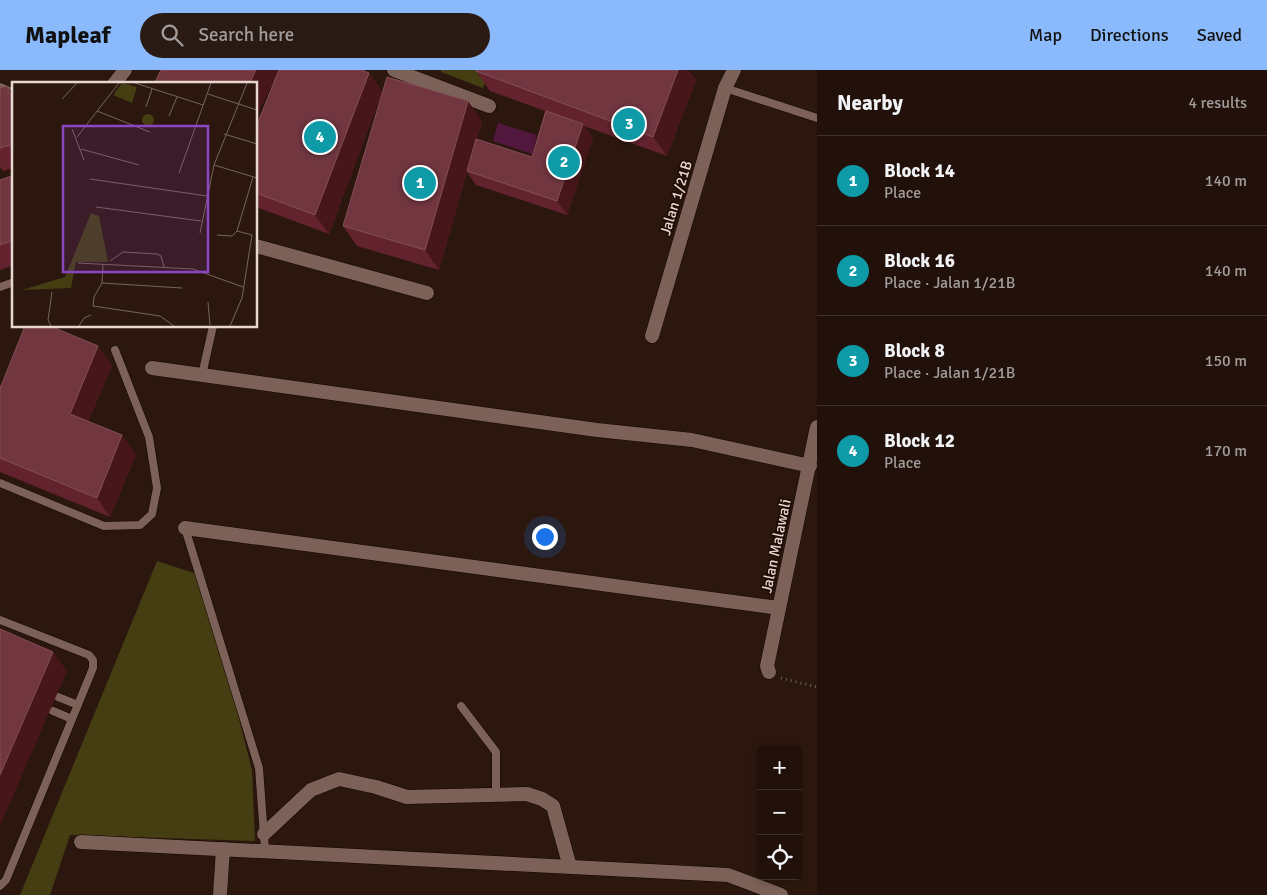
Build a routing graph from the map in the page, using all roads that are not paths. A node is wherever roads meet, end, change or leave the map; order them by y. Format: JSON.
{"nodes":[{"id":1,"x":125,"y":70,"type":"edge"},
{"id":2,"x":394,"y":70,"type":"edge"},
{"id":3,"x":734,"y":70,"type":"edge"},
{"id":4,"x":116,"y":82,"type":"edge"},
{"id":5,"x":0,"y":87,"type":"edge"},
{"id":6,"x":725,"y":88,"type":"junction"},
{"id":7,"x":12,"y":92,"type":"edge"},
{"id":8,"x":489,"y":106,"type":"dead end"},
{"id":9,"x":817,"y":118,"type":"edge"},
{"id":10,"x":258,"y":247,"type":"edge"},
{"id":11,"x":12,"y":283,"type":"edge"},
{"id":12,"x":0,"y":287,"type":"edge"},
{"id":13,"x":427,"y":293,"type":"dead end"},
{"id":14,"x":213,"y":328,"type":"edge"},
{"id":15,"x":652,"y":336,"type":"dead end"},
{"id":16,"x":115,"y":350,"type":"dead end"},
{"id":17,"x":152,"y":368,"type":"dead end"},
{"id":18,"x":202,"y":375,"type":"junction"},
{"id":19,"x":817,"y":427,"type":"edge"},
{"id":20,"x":810,"y":466,"type":"junction"},
{"id":21,"x":0,"y":483,"type":"edge"},
{"id":22,"x":185,"y":528,"type":"joint"},
{"id":23,"x":779,"y":608,"type":"junction"},
{"id":24,"x":0,"y":620,"type":"edge"},
{"id":25,"x":769,"y":672,"type":"road end"},
{"id":26,"x":58,"y":697,"type":"dead end"},
{"id":27,"x":78,"y":705,"type":"junction"},
{"id":28,"x":461,"y":706,"type":"dead end"},
{"id":29,"x":53,"y":711,"type":"dead end"},
{"id":30,"x":72,"y":719,"type":"junction"},
{"id":31,"x":496,"y":795,"type":"junction"},
{"id":32,"x":264,"y":834,"type":"junction"},
{"id":33,"x":81,"y":842,"type":"dead end"},
{"id":34,"x":223,"y":849,"type":"junction"},
{"id":35,"x":265,"y":850,"type":"junction"},
{"id":36,"x":570,"y":867,"type":"junction"},
{"id":37,"x":0,"y":886,"type":"edge"},
{"id":38,"x":220,"y":895,"type":"edge"},
{"id":39,"x":781,"y":895,"type":"edge"}],
"edges":[{"from":1,"to":4,"type":"street"},
{"from":2,"to":8,"type":"street"},
{"from":3,"to":6,"type":"street","name":"Jalan 1/21B"},
{"from":5,"to":7,"type":"lane"},
{"from":6,"to":9,"type":"lane"},
{"from":6,"to":15,"type":"street","name":"Jalan 1/21B"},
{"from":10,"to":13,"type":"street"},
{"from":11,"to":12,"type":"lane"},
{"from":14,"to":18,"type":"lane"},
{"from":16,"to":21,"type":"lane"},
{"from":17,"to":18,"type":"street"},
{"from":18,"to":20,"type":"street"},
{"from":19,"to":20,"type":"street","name":"Jalan Malawali"},
{"from":20,"to":23,"type":"street","name":"Jalan Malawali"},
{"from":22,"to":23,"type":"street"},
{"from":22,"to":32,"type":"lane"},
{"from":23,"to":25,"type":"street","name":"Jalan Malawali"},
{"from":24,"to":27,"type":"lane"},
{"from":26,"to":27,"type":"lane"},
{"from":27,"to":30,"type":"lane"},
{"from":28,"to":31,"type":"lane"},
{"from":29,"to":30,"type":"lane"},
{"from":30,"to":37,"type":"lane"},
{"from":31,"to":32,"type":"street"},
{"from":31,"to":36,"type":"street"},
{"from":32,"to":35,"type":"lane"},
{"from":33,"to":34,"type":"street"},
{"from":34,"to":35,"type":"street"},
{"from":34,"to":38,"type":"street"},
{"from":35,"to":36,"type":"street"},
{"from":36,"to":39,"type":"street"}]}
